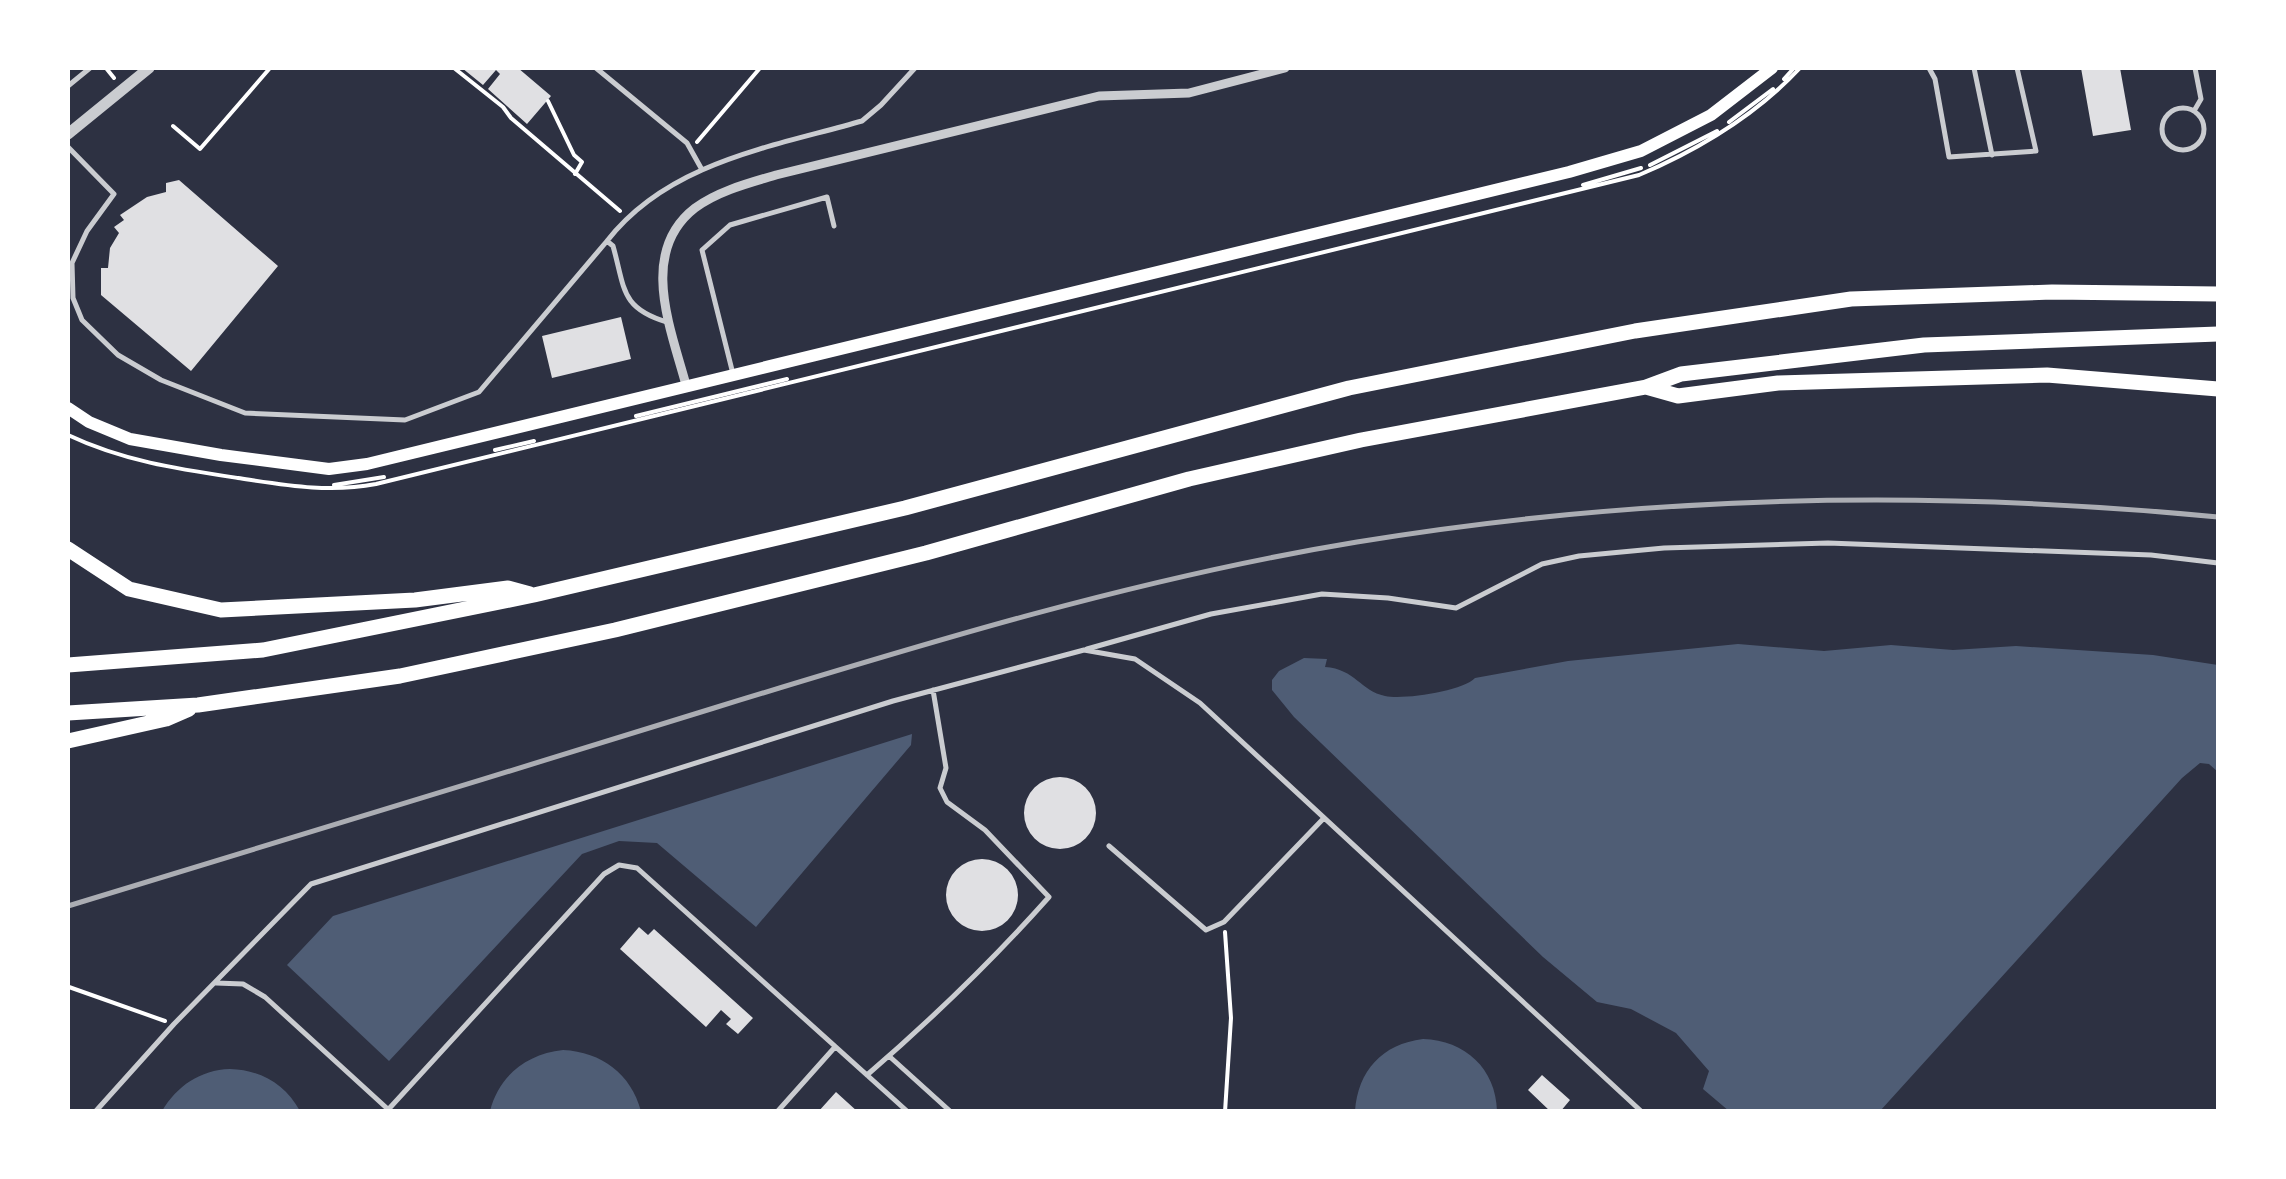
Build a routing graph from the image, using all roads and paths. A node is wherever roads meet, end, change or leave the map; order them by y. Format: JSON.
{"nodes":[{"id":1,"x":90,"y":68,"type":"edge"},
{"id":2,"x":106,"y":68,"type":"edge"},
{"id":3,"x":148,"y":68,"type":"edge"},
{"id":4,"x":270,"y":68,"type":"edge"},
{"id":5,"x":454,"y":68,"type":"edge"},
{"id":6,"x":596,"y":68,"type":"edge"},
{"id":7,"x":760,"y":68,"type":"edge"},
{"id":8,"x":915,"y":68,"type":"edge"},
{"id":9,"x":1286,"y":68,"type":"edge"},
{"id":10,"x":1772,"y":68,"type":"edge"},
{"id":11,"x":1929,"y":68,"type":"edge"},
{"id":12,"x":1974,"y":68,"type":"edge"},
{"id":13,"x":2017,"y":68,"type":"edge"},
{"id":14,"x":2194,"y":68,"type":"edge"},
{"id":15,"x":117,"y":82,"type":"dead end"},
{"id":16,"x":68,"y":86,"type":"edge"},
{"id":17,"x":548,"y":102,"type":"dead end"},
{"id":18,"x":2194,"y":111,"type":"junction"},
{"id":19,"x":173,"y":126,"type":"dead end"},
{"id":20,"x":68,"y":134,"type":"edge"},
{"id":21,"x":702,"y":136,"type":"dead end"},
{"id":22,"x":68,"y":147,"type":"edge"},
{"id":23,"x":1992,"y":155,"type":"junction"},
{"id":24,"x":701,"y":168,"type":"junction"},
{"id":25,"x":575,"y":174,"type":"junction"},
{"id":26,"x":613,"y":205,"type":"dead end"},
{"id":27,"x":834,"y":226,"type":"dead end"},
{"id":28,"x":608,"y":240,"type":"junction"},
{"id":29,"x":70,"y":282,"type":"edge"},
{"id":30,"x":2218,"y":294,"type":"edge"},
{"id":31,"x":670,"y":322,"type":"junction"},
{"id":32,"x":2218,"y":334,"type":"edge"},
{"id":33,"x":733,"y":374,"type":"junction"},
{"id":34,"x":686,"y":385,"type":"junction"},
{"id":35,"x":1646,"y":387,"type":"junction"},
{"id":36,"x":2218,"y":389,"type":"edge"},
{"id":37,"x":68,"y":408,"type":"edge"},
{"id":38,"x":68,"y":549,"type":"edge"},
{"id":39,"x":2218,"y":563,"type":"edge"},
{"id":40,"x":534,"y":595,"type":"junction"},
{"id":41,"x":1084,"y":650,"type":"junction"},
{"id":42,"x":68,"y":665,"type":"edge"},
{"id":43,"x":933,"y":690,"type":"junction"},
{"id":44,"x":198,"y":705,"type":"junction"},
{"id":45,"x":68,"y":712,"type":"edge"},
{"id":46,"x":68,"y":741,"type":"edge"},
{"id":47,"x":1324,"y":818,"type":"junction"},
{"id":48,"x":1109,"y":846,"type":"dead end"},
{"id":49,"x":1224,"y":922,"type":"junction"},
{"id":50,"x":215,"y":982,"type":"junction"},
{"id":51,"x":69,"y":987,"type":"edge"},
{"id":52,"x":174,"y":1024,"type":"junction"},
{"id":53,"x":836,"y":1046,"type":"junction"},
{"id":54,"x":889,"y":1056,"type":"junction"},
{"id":55,"x":867,"y":1074,"type":"junction"},
{"id":56,"x":388,"y":1111,"type":"edge"},
{"id":57,"x":95,"y":1112,"type":"edge"},
{"id":58,"x":777,"y":1112,"type":"edge"},
{"id":59,"x":908,"y":1112,"type":"edge"},
{"id":60,"x":951,"y":1112,"type":"edge"},
{"id":61,"x":1225,"y":1112,"type":"edge"},
{"id":62,"x":1642,"y":1112,"type":"edge"}],
"edges":[{"from":1,"to":16,"type":"lane"},
{"from":2,"to":15,"type":"path"},
{"from":3,"to":20,"type":"street"},
{"from":4,"to":19,"type":"path"},
{"from":5,"to":25,"type":"path"},
{"from":6,"to":24,"type":"lane"},
{"from":7,"to":21,"type":"path"},
{"from":8,"to":24,"type":"lane"},
{"from":9,"to":31,"type":"street"},
{"from":10,"to":33,"type":"main road"},
{"from":11,"to":23,"type":"lane"},
{"from":12,"to":23,"type":"lane"},
{"from":13,"to":23,"type":"lane"},
{"from":14,"to":18,"type":"lane"},
{"from":17,"to":25,"type":"path"},
{"from":18,"to":18,"type":"lane"},
{"from":22,"to":29,"type":"lane"},
{"from":24,"to":28,"type":"lane"},
{"from":25,"to":26,"type":"path"},
{"from":27,"to":33,"type":"lane"},
{"from":28,"to":29,"type":"lane"},
{"from":28,"to":31,"type":"lane"},
{"from":30,"to":40,"type":"highway"},
{"from":31,"to":34,"type":"street"},
{"from":32,"to":35,"type":"highway"},
{"from":33,"to":34,"type":"main road"},
{"from":34,"to":37,"type":"main road"},
{"from":35,"to":36,"type":"highway"},
{"from":35,"to":44,"type":"highway"},
{"from":38,"to":40,"type":"highway"},
{"from":39,"to":41,"type":"lane"},
{"from":40,"to":42,"type":"highway"},
{"from":41,"to":43,"type":"lane"},
{"from":41,"to":47,"type":"lane"},
{"from":43,"to":50,"type":"lane"},
{"from":43,"to":54,"type":"lane"},
{"from":44,"to":45,"type":"highway"},
{"from":44,"to":46,"type":"highway"},
{"from":47,"to":49,"type":"lane"},
{"from":47,"to":62,"type":"lane"},
{"from":48,"to":49,"type":"lane"},
{"from":49,"to":61,"type":"path"},
{"from":50,"to":52,"type":"lane"},
{"from":50,"to":56,"type":"lane"},
{"from":51,"to":52,"type":"path"},
{"from":52,"to":57,"type":"lane"},
{"from":53,"to":55,"type":"lane"},
{"from":53,"to":56,"type":"lane"},
{"from":53,"to":58,"type":"lane"},
{"from":54,"to":55,"type":"lane"},
{"from":54,"to":60,"type":"lane"},
{"from":55,"to":59,"type":"lane"}]}
